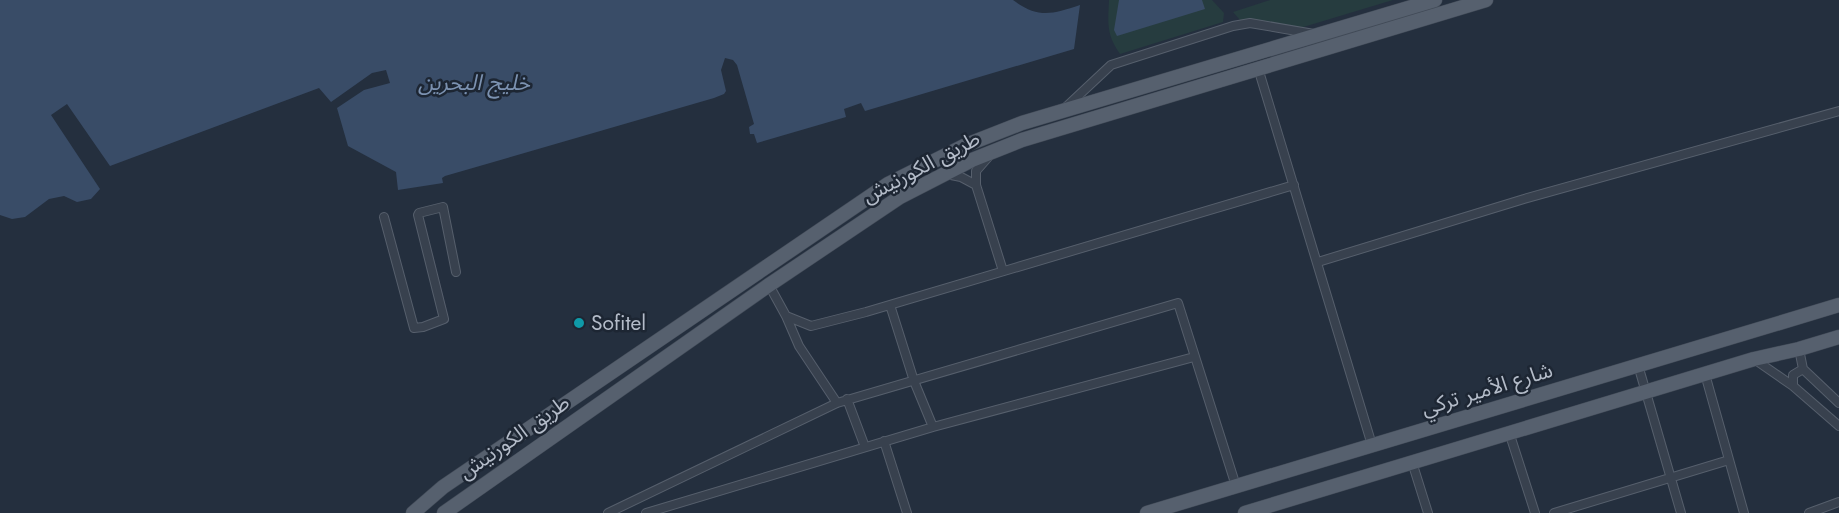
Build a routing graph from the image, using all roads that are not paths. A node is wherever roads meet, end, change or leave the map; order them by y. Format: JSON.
{"nodes":[{"id":1,"x":1435,"y":0,"type":"edge"},
{"id":2,"x":1486,"y":0,"type":"edge"},
{"id":3,"x":1317,"y":35,"type":"junction"},
{"id":4,"x":1258,"y":69,"type":"junction"},
{"id":5,"x":1062,"y":111,"type":"junction"},
{"id":6,"x":1839,"y":111,"type":"edge"},
{"id":7,"x":994,"y":151,"type":"junction"},
{"id":8,"x":945,"y":174,"type":"junction"},
{"id":9,"x":976,"y":185,"type":"junction"},
{"id":10,"x":1294,"y":185,"type":"junction"},
{"id":11,"x":384,"y":217,"type":"dead end"},
{"id":12,"x":1318,"y":262,"type":"junction"},
{"id":13,"x":1002,"y":271,"type":"junction"},
{"id":14,"x":456,"y":272,"type":"dead end"},
{"id":15,"x":769,"y":285,"type":"junction"},
{"id":16,"x":890,"y":304,"type":"junction"},
{"id":17,"x":1839,"y":305,"type":"edge"},
{"id":18,"x":786,"y":316,"type":"junction"},
{"id":19,"x":1839,"y":337,"type":"edge"},
{"id":20,"x":1799,"y":349,"type":"junction"},
{"id":21,"x":1194,"y":357,"type":"junction"},
{"id":22,"x":1754,"y":359,"type":"junction"},
{"id":23,"x":1638,"y":365,"type":"junction"},
{"id":24,"x":1803,"y":369,"type":"junction"},
{"id":25,"x":1705,"y":374,"type":"junction"},
{"id":26,"x":914,"y":381,"type":"junction"},
{"id":27,"x":1793,"y":386,"type":"junction"},
{"id":28,"x":1646,"y":392,"type":"junction"},
{"id":29,"x":847,"y":399,"type":"junction"},
{"id":30,"x":837,"y":403,"type":"junction"},
{"id":31,"x":1839,"y":403,"type":"edge"},
{"id":32,"x":1839,"y":426,"type":"edge"},
{"id":33,"x":933,"y":427,"type":"junction"},
{"id":34,"x":1509,"y":432,"type":"junction"},
{"id":35,"x":884,"y":441,"type":"junction"},
{"id":36,"x":1372,"y":445,"type":"junction"},
{"id":37,"x":865,"y":447,"type":"junction"},
{"id":38,"x":1729,"y":460,"type":"junction"},
{"id":39,"x":1412,"y":462,"type":"junction"},
{"id":40,"x":1670,"y":478,"type":"junction"},
{"id":41,"x":1236,"y":486,"type":"junction"},
{"id":42,"x":1839,"y":502,"type":"edge"},
{"id":43,"x":1820,"y":512,"type":"edge"},
{"id":44,"x":413,"y":513,"type":"edge"},
{"id":45,"x":444,"y":513,"type":"edge"},
{"id":46,"x":608,"y":513,"type":"edge"},
{"id":47,"x":646,"y":513,"type":"edge"},
{"id":48,"x":907,"y":513,"type":"edge"},
{"id":49,"x":1147,"y":513,"type":"edge"},
{"id":50,"x":1245,"y":513,"type":"edge"},
{"id":51,"x":1428,"y":513,"type":"edge"},
{"id":52,"x":1535,"y":513,"type":"edge"},
{"id":53,"x":1554,"y":513,"type":"edge"},
{"id":54,"x":1680,"y":513,"type":"edge"},
{"id":55,"x":1744,"y":513,"type":"edge"},
{"id":56,"x":1809,"y":513,"type":"edge"}],
"edges":[{"from":1,"to":3,"type":"main road","name":"طريق الكورنيش"},
{"from":2,"to":4,"type":"main road","name":"طريق الكورنيش"},
{"from":3,"to":5,"type":"main road","name":"طريق الكورنيش"},
{"from":3,"to":5,"type":"street"},
{"from":4,"to":7,"type":"main road","name":"طريق الكورنيش"},
{"from":4,"to":10,"type":"street"},
{"from":5,"to":44,"type":"main road","name":"طريق الكورنيش"},
{"from":6,"to":12,"type":"street"},
{"from":7,"to":8,"type":"main road","name":"طريق الكورنيش"},
{"from":7,"to":9,"type":"street"},
{"from":8,"to":9,"type":"street"},
{"from":8,"to":15,"type":"main road","name":"طريق الكورنيش"},
{"from":9,"to":13,"type":"street"},
{"from":10,"to":12,"type":"street"},
{"from":10,"to":13,"type":"street"},
{"from":11,"to":14,"type":"street"},
{"from":12,"to":36,"type":"street"},
{"from":13,"to":16,"type":"street"},
{"from":15,"to":18,"type":"street"},
{"from":15,"to":45,"type":"main road","name":"طريق الكورنيش"},
{"from":16,"to":18,"type":"street"},
{"from":16,"to":26,"type":"street"},
{"from":17,"to":23,"type":"main road","name":"شارع الأمير تركي"},
{"from":18,"to":30,"type":"street"},
{"from":19,"to":20,"type":"main road"},
{"from":20,"to":22,"type":"main road"},
{"from":20,"to":24,"type":"street"},
{"from":21,"to":26,"type":"street"},
{"from":21,"to":33,"type":"street"},
{"from":21,"to":41,"type":"street"},
{"from":22,"to":25,"type":"main road"},
{"from":22,"to":27,"type":"street"},
{"from":23,"to":28,"type":"street"},
{"from":23,"to":36,"type":"main road","name":"شارع الأمير تركي"},
{"from":24,"to":27,"type":"street"},
{"from":24,"to":31,"type":"street"},
{"from":25,"to":28,"type":"main road"},
{"from":25,"to":38,"type":"street"},
{"from":26,"to":29,"type":"street"},
{"from":26,"to":33,"type":"street"},
{"from":27,"to":32,"type":"street"},
{"from":28,"to":34,"type":"main road"},
{"from":28,"to":40,"type":"street"},
{"from":29,"to":30,"type":"street"},
{"from":29,"to":37,"type":"street"},
{"from":30,"to":46,"type":"street"},
{"from":33,"to":35,"type":"street"},
{"from":34,"to":39,"type":"main road"},
{"from":34,"to":52,"type":"street"},
{"from":35,"to":37,"type":"street"},
{"from":35,"to":48,"type":"street"},
{"from":36,"to":41,"type":"main road","name":"شارع الأمير تركي"},
{"from":37,"to":47,"type":"street"},
{"from":38,"to":40,"type":"street"},
{"from":38,"to":55,"type":"street"},
{"from":39,"to":50,"type":"main road"},
{"from":39,"to":51,"type":"street"},
{"from":40,"to":53,"type":"street"},
{"from":40,"to":54,"type":"street"},
{"from":41,"to":49,"type":"main road","name":"شارع الأمير تركي"},
{"from":42,"to":43,"type":"street"},
{"from":43,"to":56,"type":"street"}]}
